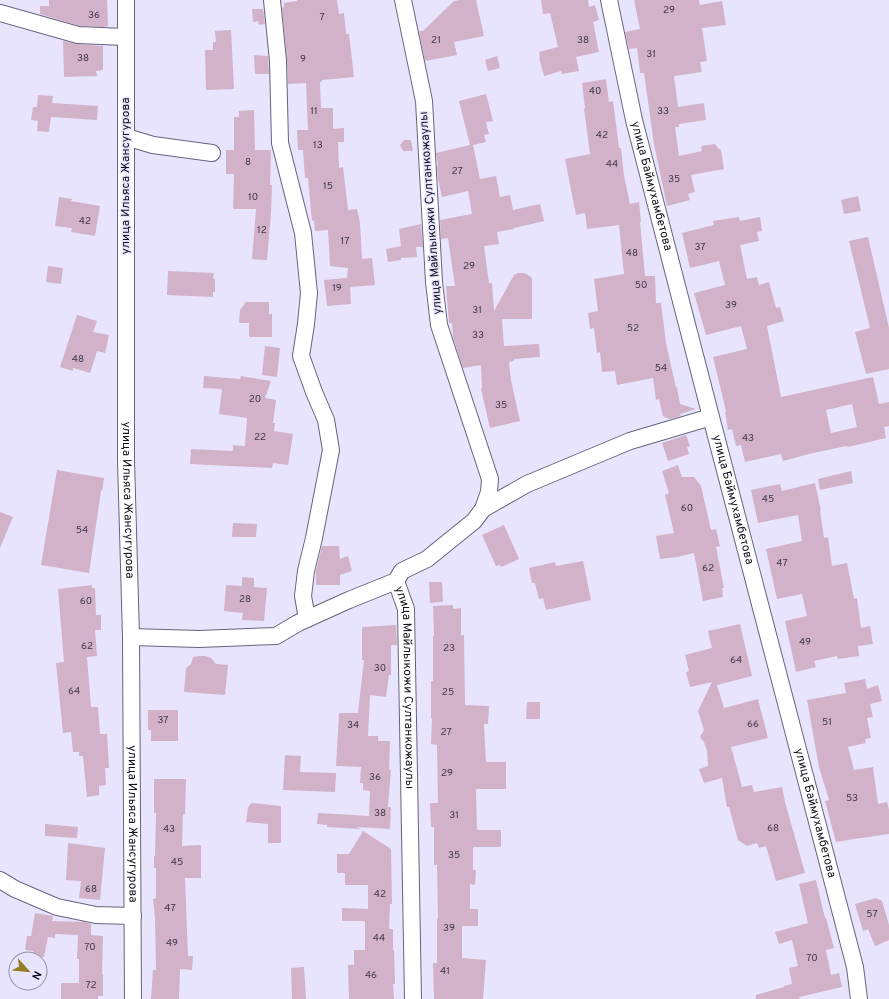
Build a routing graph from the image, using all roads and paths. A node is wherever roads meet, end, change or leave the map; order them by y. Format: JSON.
{"nodes":[{"id":1,"x":126,"y":0,"type":"edge"},
{"id":2,"x":272,"y":0,"type":"edge"},
{"id":3,"x":403,"y":0,"type":"edge"},
{"id":4,"x":609,"y":0,"type":"edge"},
{"id":5,"x":0,"y":13,"type":"edge"},
{"id":6,"x":126,"y":37,"type":"junction"},
{"id":7,"x":126,"y":137,"type":"junction"},
{"id":8,"x":212,"y":154,"type":"dead end"},
{"id":9,"x":711,"y":417,"type":"junction"},
{"id":10,"x":483,"y":509,"type":"junction"},
{"id":11,"x":396,"y":581,"type":"junction"},
{"id":12,"x":307,"y":620,"type":"junction"},
{"id":13,"x":131,"y":637,"type":"junction"},
{"id":14,"x":0,"y":880,"type":"edge"},
{"id":15,"x":133,"y":916,"type":"junction"},
{"id":16,"x":133,"y":999,"type":"edge"},
{"id":17,"x":413,"y":999,"type":"edge"},
{"id":18,"x":859,"y":999,"type":"edge"}],
"edges":[{"from":1,"to":6,"type":"street","name":"улица Ильяса Жансугурова"},
{"from":2,"to":12,"type":"street"},
{"from":3,"to":10,"type":"street","name":"улица Майлыкожи Султанкожаулы"},
{"from":4,"to":9,"type":"street","name":"улица Баймухамбетова"},
{"from":5,"to":6,"type":"street"},
{"from":6,"to":7,"type":"street","name":"улица Ильяса Жансугурова"},
{"from":7,"to":8,"type":"street"},
{"from":7,"to":13,"type":"street","name":"улица Ильяса Жансугурова"},
{"from":9,"to":10,"type":"street"},
{"from":9,"to":18,"type":"street","name":"улица Баймухамбетова"},
{"from":10,"to":11,"type":"street","name":"улица Майлыкожи Султанкожаулы"},
{"from":11,"to":12,"type":"street"},
{"from":11,"to":17,"type":"street","name":"улица Майлыкожи Султанкожаулы"},
{"from":12,"to":13,"type":"street"},
{"from":13,"to":15,"type":"street","name":"улица Ильяса Жансугурова"},
{"from":14,"to":15,"type":"street"},
{"from":15,"to":16,"type":"street","name":"улица Ильяса Жансугурова"}]}
